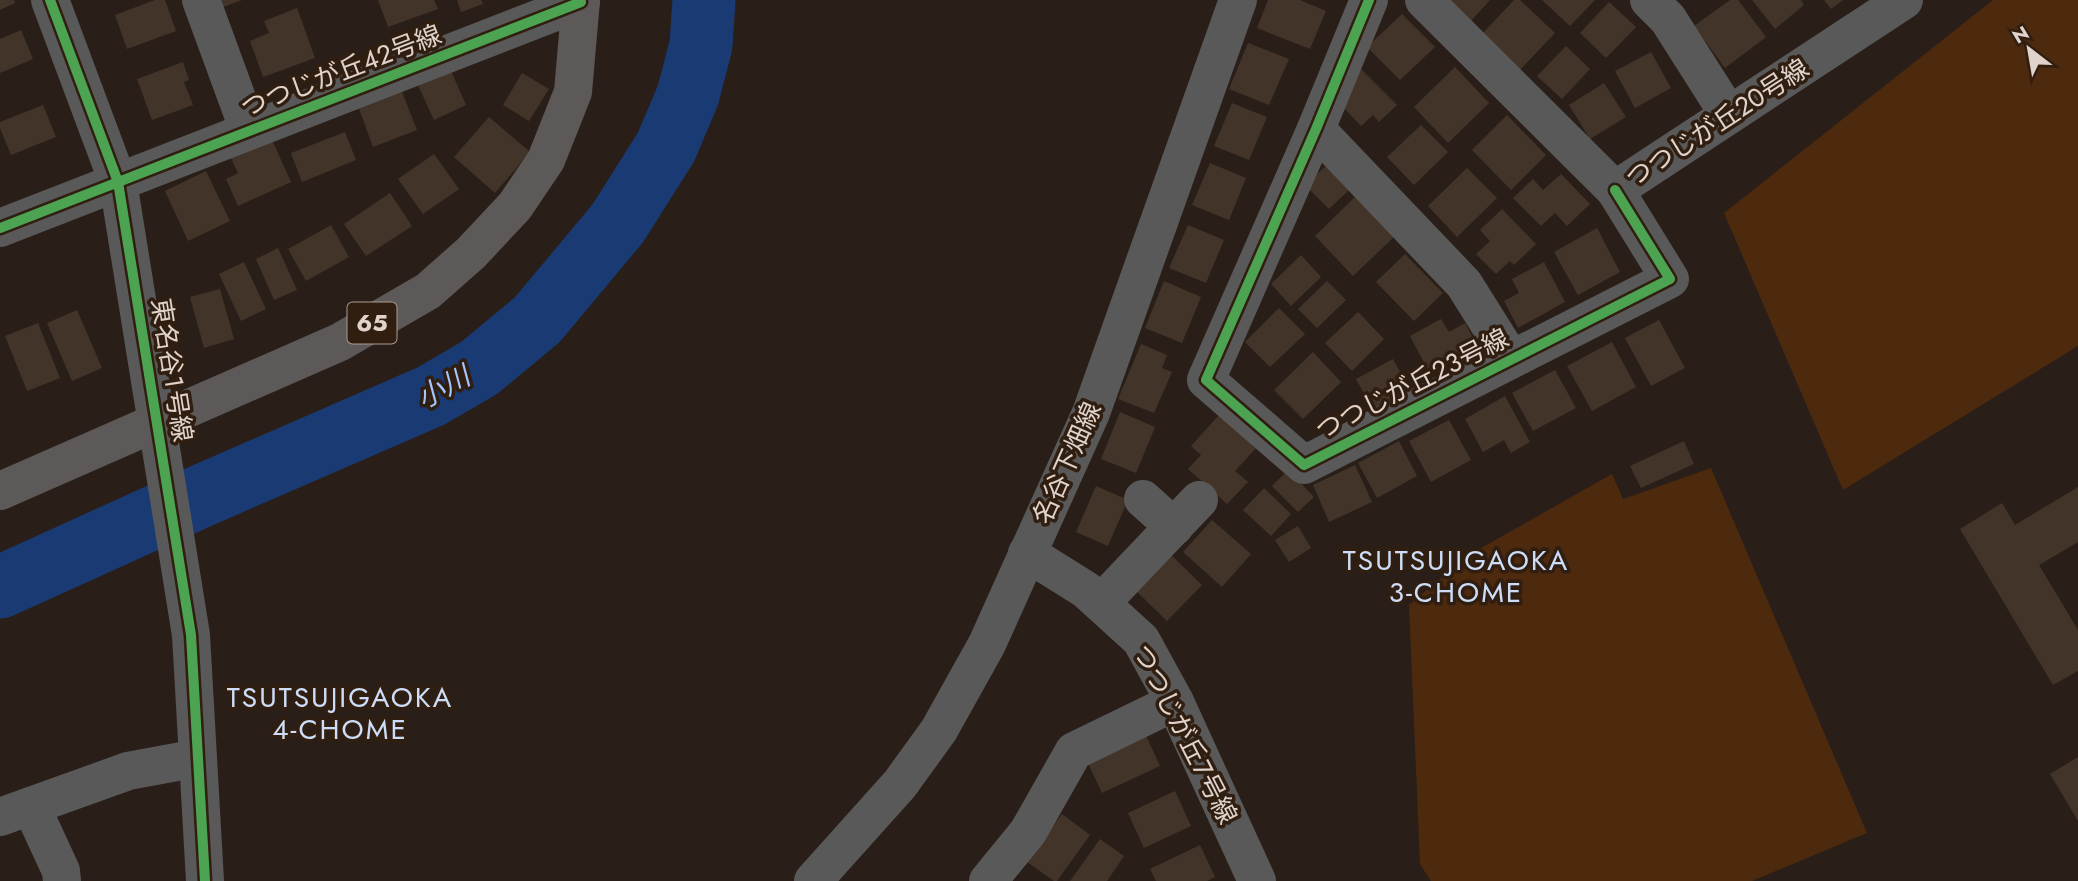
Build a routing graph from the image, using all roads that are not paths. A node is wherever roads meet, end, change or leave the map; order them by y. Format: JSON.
{"nodes":[{"id":1,"x":50,"y":0,"type":"edge"},
{"id":2,"x":201,"y":0,"type":"edge"},
{"id":3,"x":1238,"y":0,"type":"edge"},
{"id":4,"x":1369,"y":0,"type":"edge"},
{"id":5,"x":1424,"y":0,"type":"edge"},
{"id":6,"x":1904,"y":0,"type":"edge"},
{"id":7,"x":581,"y":1,"type":"edge"},
{"id":8,"x":1668,"y":6,"type":"edge"},
{"id":9,"x":1729,"y":115,"type":"junction"},
{"id":10,"x":1316,"y":130,"type":"junction"},
{"id":11,"x":249,"y":131,"type":"junction"},
{"id":12,"x":118,"y":182,"type":"junction"},
{"id":13,"x":1615,"y":190,"type":"junction"},
{"id":14,"x":3,"y":220,"type":"edge"},
{"id":15,"x":1511,"y":359,"type":"junction"},
{"id":16,"x":0,"y":491,"type":"edge"},
{"id":17,"x":1143,"y":499,"type":"dead end"},
{"id":18,"x":1027,"y":553,"type":"junction"},
{"id":19,"x":1101,"y":603,"type":"junction"},
{"id":20,"x":1175,"y":702,"type":"junction"},
{"id":21,"x":198,"y":758,"type":"junction"},
{"id":22,"x":15,"y":811,"type":"edge"},
{"id":23,"x":62,"y":881,"type":"edge"},
{"id":24,"x":205,"y":881,"type":"edge"},
{"id":25,"x":813,"y":881,"type":"edge"},
{"id":26,"x":988,"y":881,"type":"edge"},
{"id":27,"x":1257,"y":881,"type":"edge"}],
"edges":[{"from":1,"to":12,"type":"street","name":"東名谷１号線"},
{"from":2,"to":11,"type":"street"},
{"from":3,"to":18,"type":"street","name":"名谷下畑線"},
{"from":4,"to":10,"type":"street","name":"つつじが丘２３号線"},
{"from":5,"to":13,"type":"street","name":"つつじが丘２０号線"},
{"from":6,"to":9,"type":"street","name":"つつじが丘２０号線"},
{"from":7,"to":11,"type":"street","name":"つつじが丘４２号線"},
{"from":7,"to":16,"type":"main road","number":"65"},
{"from":8,"to":9,"type":"street"},
{"from":9,"to":13,"type":"street","name":"つつじが丘２０号線"},
{"from":10,"to":15,"type":"street"},
{"from":10,"to":15,"type":"street","name":"つつじが丘２３号線"},
{"from":11,"to":12,"type":"street","name":"つつじが丘４２号線"},
{"from":12,"to":14,"type":"street","name":"つつじが丘４２号線"},
{"from":12,"to":21,"type":"street","name":"東名谷１号線"},
{"from":13,"to":15,"type":"street","name":"つつじが丘２３号線"},
{"from":17,"to":19,"type":"street"},
{"from":18,"to":19,"type":"street","name":"つつじが丘７号線"},
{"from":18,"to":25,"type":"street","name":"名谷下畑線"},
{"from":19,"to":20,"type":"street","name":"つつじが丘７号線"},
{"from":20,"to":26,"type":"street"},
{"from":20,"to":27,"type":"street","name":"つつじが丘７号線"},
{"from":21,"to":22,"type":"street"},
{"from":21,"to":24,"type":"street","name":"東名谷１号線"},
{"from":22,"to":23,"type":"street"}]}
